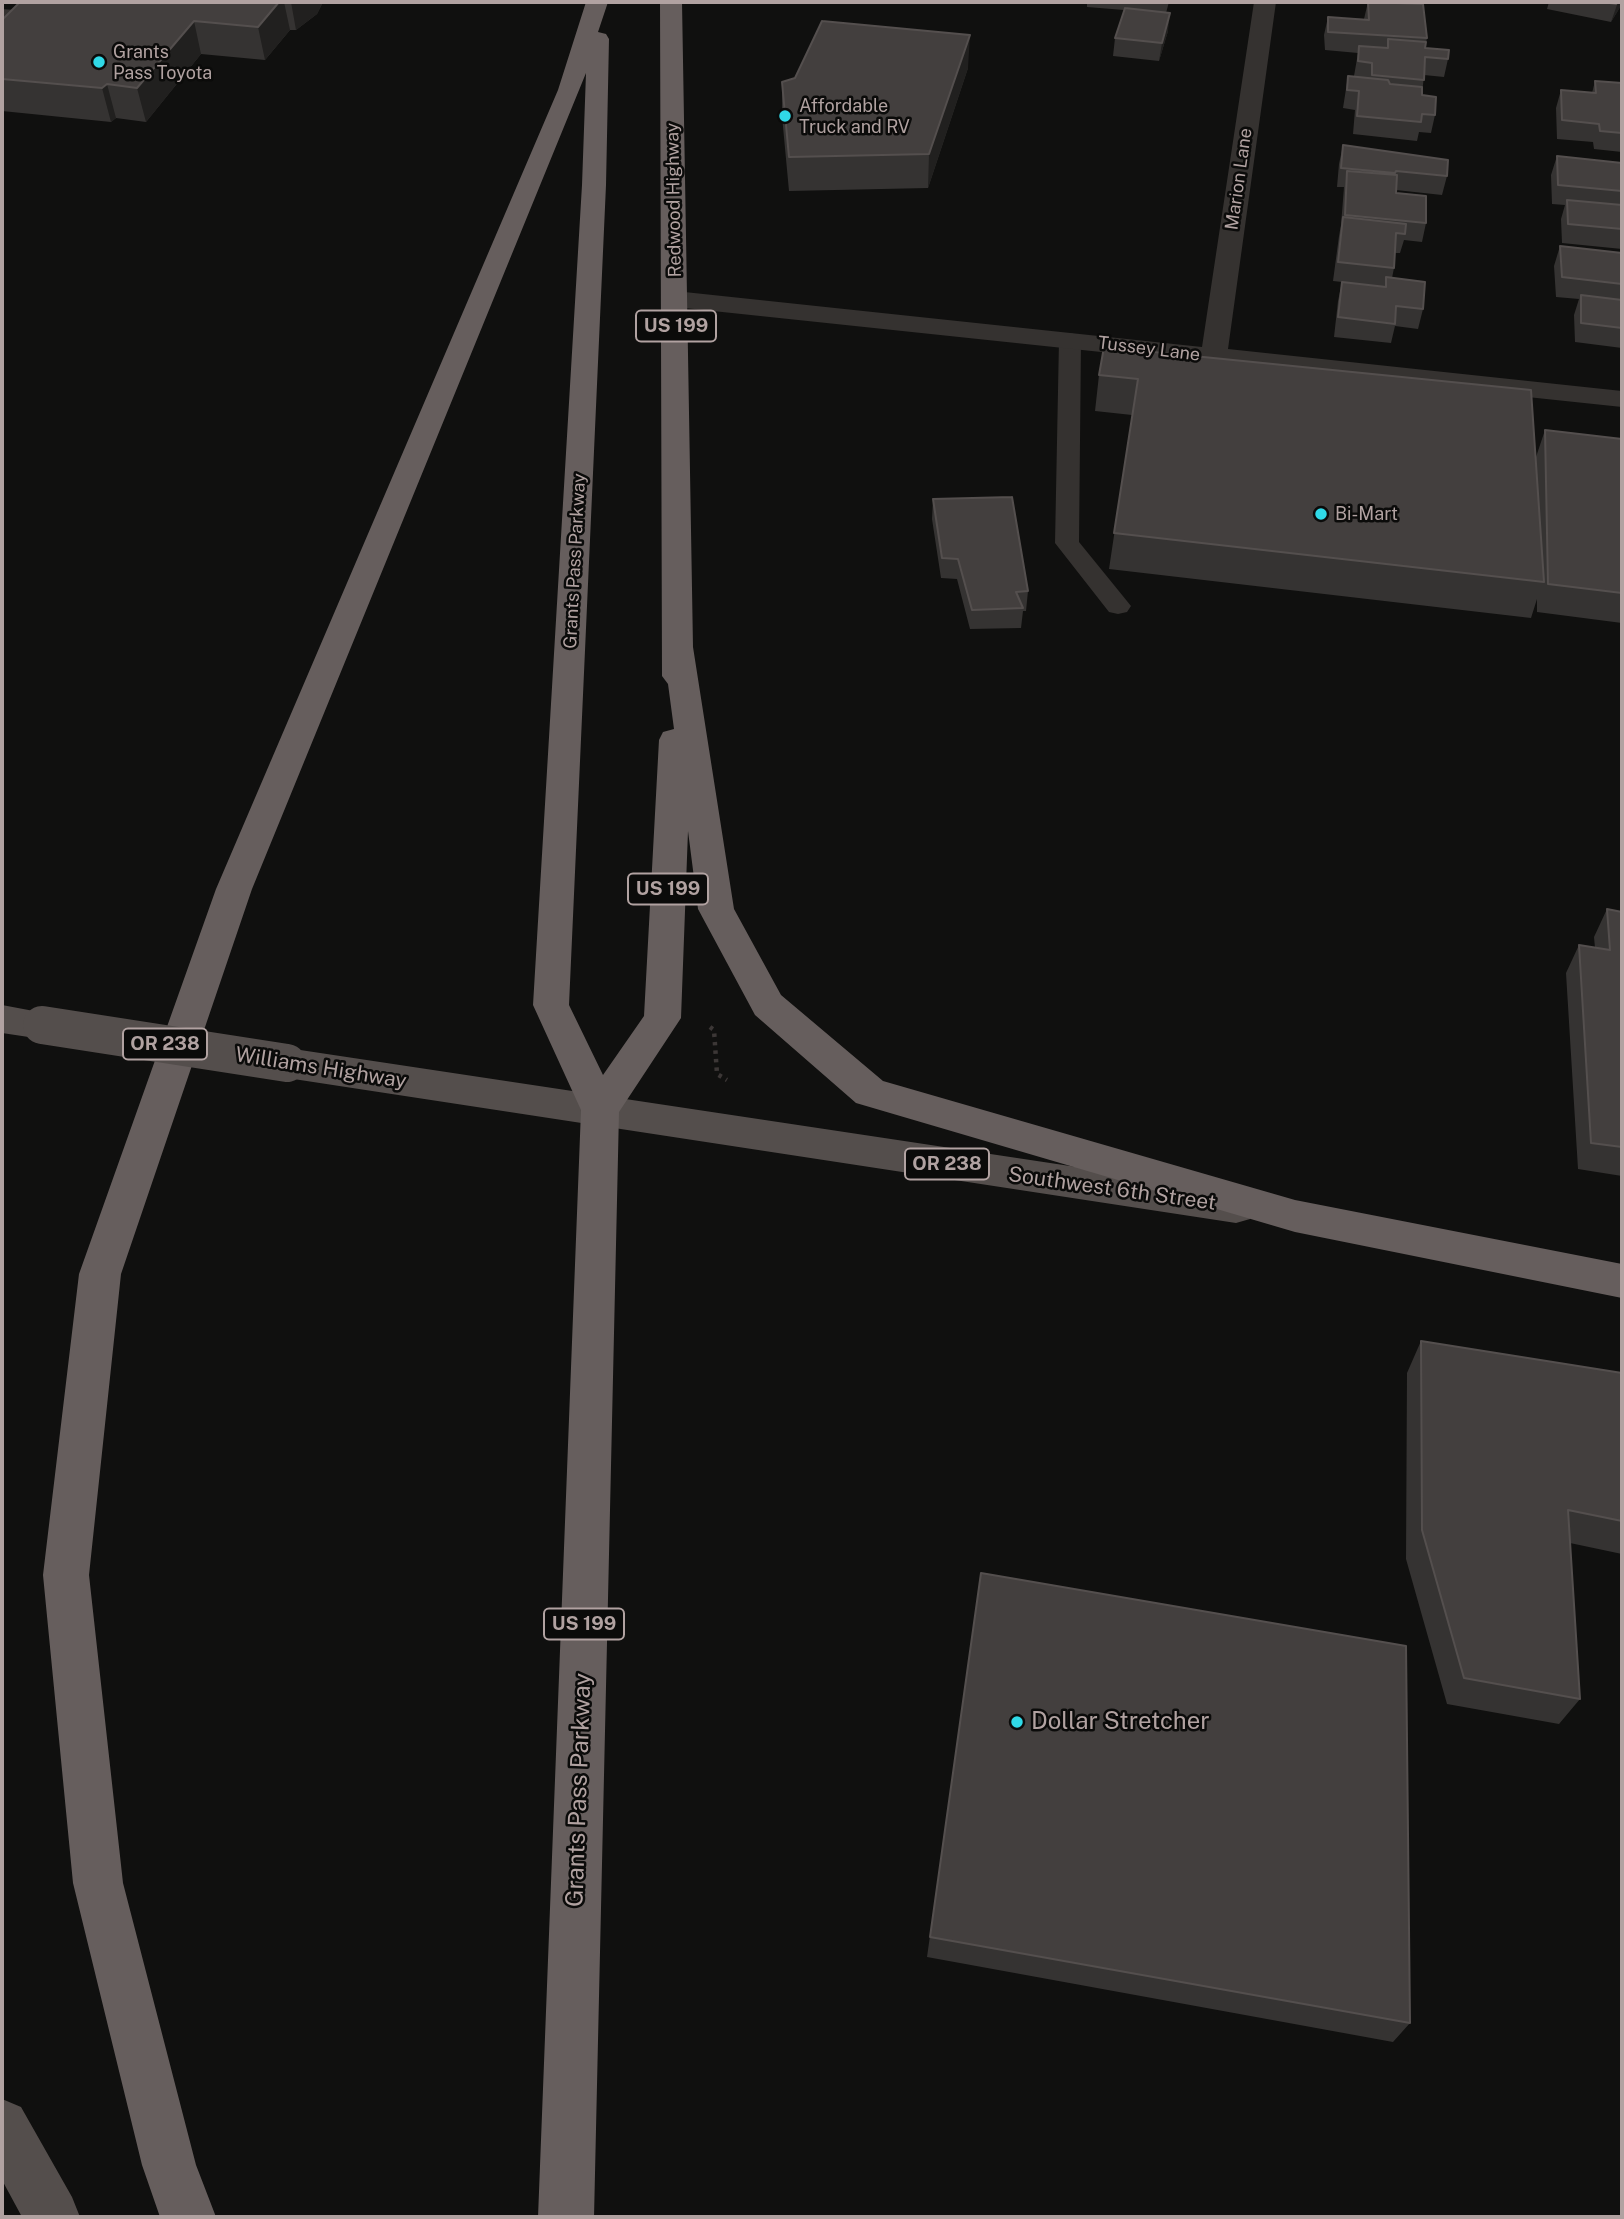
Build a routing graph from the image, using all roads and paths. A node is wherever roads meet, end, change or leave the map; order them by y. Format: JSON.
{"nodes":[{"id":1,"x":54,"y":2,"type":"edge"},
{"id":2,"x":598,"y":2,"type":"edge"},
{"id":3,"x":671,"y":2,"type":"edge"},
{"id":4,"x":1265,"y":2,"type":"edge"},
{"id":5,"x":2,"y":14,"type":"edge"},
{"id":6,"x":676,"y":299,"type":"junction"},
{"id":7,"x":1070,"y":340,"type":"junction"},
{"id":8,"x":1214,"y":356,"type":"junction"},
{"id":9,"x":1622,"y":399,"type":"edge"},
{"id":10,"x":1118,"y":606,"type":"dead end"},
{"id":11,"x":679,"y":649,"type":"junction"},
{"id":12,"x":2,"y":1019,"type":"edge"},
{"id":13,"x":707,"y":1024,"type":"dead end"},
{"id":14,"x":732,"y":1081,"type":"dead end"},
{"id":15,"x":600,"y":1110,"type":"junction"},
{"id":16,"x":1295,"y":1216,"type":"junction"},
{"id":17,"x":1622,"y":1281,"type":"edge"},
{"id":18,"x":2,"y":2126,"type":"edge"},
{"id":19,"x":52,"y":2217,"type":"edge"},
{"id":20,"x":188,"y":2217,"type":"edge"},
{"id":21,"x":566,"y":2217,"type":"edge"}],
"edges":[{"from":1,"to":5,"type":"lane"},
{"from":2,"to":15,"type":"highway","name":"Grants Pass Parkway","number":"US 199"},
{"from":2,"to":20,"type":"highway"},
{"from":3,"to":6,"type":"highway","name":"Redwood Highway","number":"US 199"},
{"from":4,"to":8,"type":"street","name":"Marion Lane"},
{"from":6,"to":7,"type":"street","name":"Tussey Lane"},
{"from":6,"to":11,"type":"highway","name":"Redwood Highway","number":"US 199"},
{"from":7,"to":8,"type":"street","name":"Tussey Lane"},
{"from":7,"to":10,"type":"lane"},
{"from":8,"to":9,"type":"street","name":"Tussey Lane"},
{"from":11,"to":15,"type":"highway","number":"US 199"},
{"from":11,"to":16,"type":"highway"},
{"from":12,"to":15,"type":"main road","name":"Williams Highway","number":"OR 238","bridge":true},
{"from":13,"to":14,"type":"path"},
{"from":15,"to":16,"type":"main road","name":"Southwest 6th Street","number":"OR 238"},
{"from":15,"to":21,"type":"highway","name":"Grants Pass Parkway","number":"US 199"},
{"from":16,"to":17,"type":"highway","name":"Southwest 6th Street","number":"OR 238"},
{"from":18,"to":19,"type":"main road"}]}
